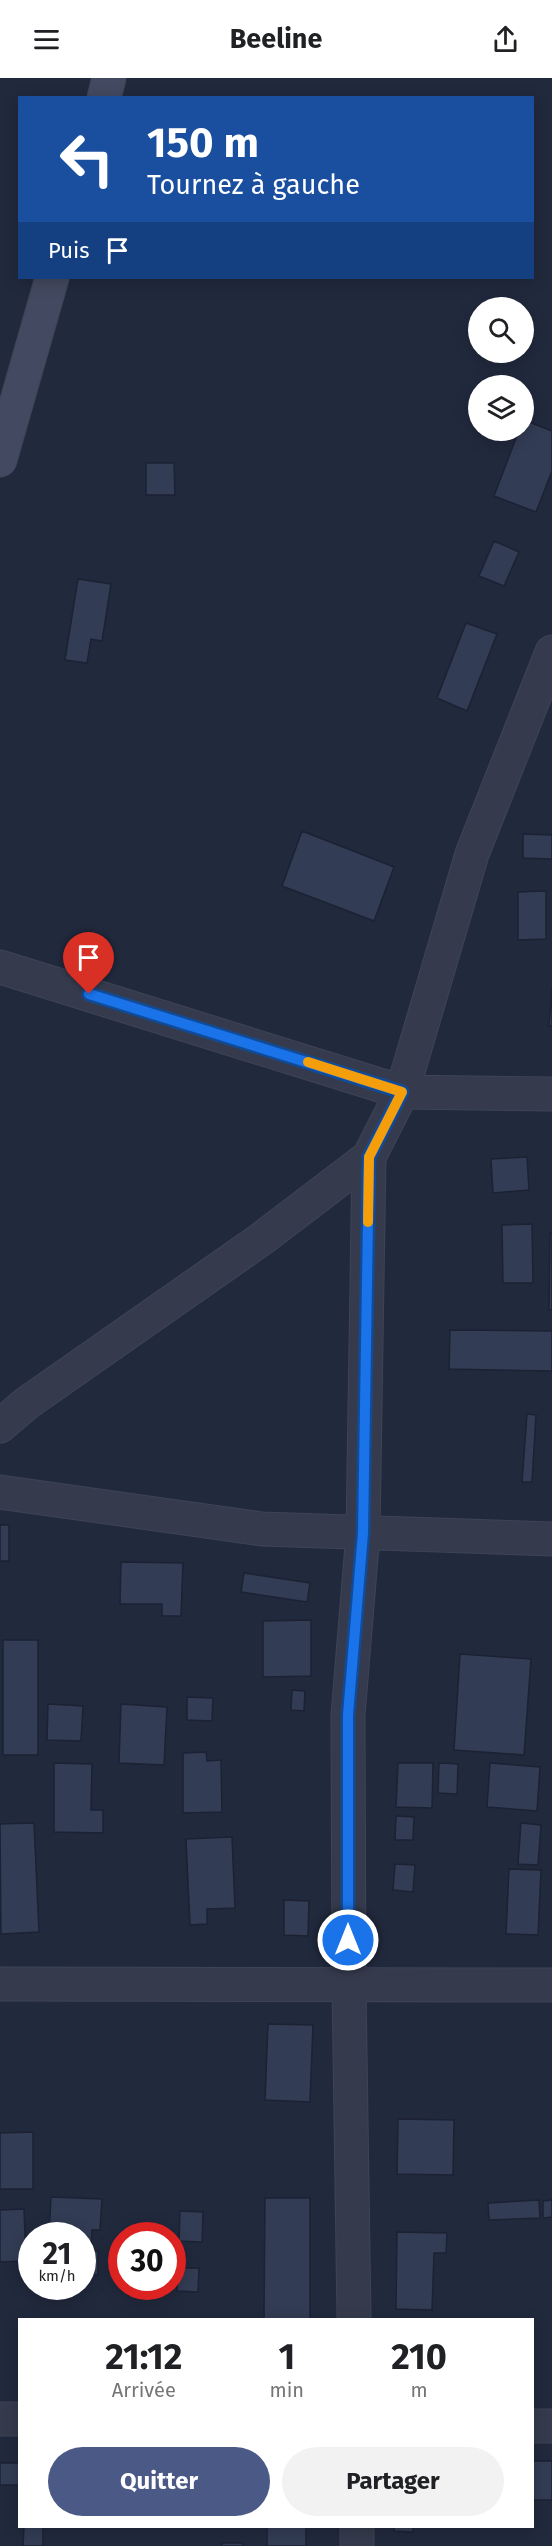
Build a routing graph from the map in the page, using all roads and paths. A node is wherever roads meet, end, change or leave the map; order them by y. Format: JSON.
{"nodes":[{"id":1,"x":109,"y":78,"type":"edge"},
{"id":2,"x":104,"y":96,"type":"edge"},
{"id":3,"x":52,"y":279,"type":"edge"},
{"id":4,"x":0,"y":460,"type":"edge"},
{"id":5,"x":552,"y":652,"type":"edge"},
{"id":6,"x":0,"y":967,"type":"edge"},
{"id":7,"x":402,"y":1092,"type":"junction"},
{"id":8,"x":552,"y":1094,"type":"edge"},
{"id":9,"x":369,"y":1157,"type":"junction"},
{"id":10,"x":0,"y":1426,"type":"edge"},
{"id":11,"x":0,"y":1492,"type":"edge"},
{"id":12,"x":363,"y":1533,"type":"junction"},
{"id":13,"x":552,"y":1539,"type":"edge"},
{"id":14,"x":552,"y":1983,"type":"edge"},
{"id":15,"x":0,"y":1984,"type":"edge"},
{"id":16,"x":349,"y":1985,"type":"junction"},
{"id":17,"x":354,"y":2318,"type":"edge"},
{"id":18,"x":0,"y":2419,"type":"edge"},
{"id":19,"x":18,"y":2420,"type":"edge"},
{"id":20,"x":534,"y":2426,"type":"edge"},
{"id":21,"x":552,"y":2426,"type":"edge"},
{"id":22,"x":357,"y":2528,"type":"edge"},
{"id":23,"x":357,"y":2546,"type":"edge"}],
"edges":[{"from":1,"to":2,"type":"main road"},
{"from":3,"to":4,"type":"main road"},
{"from":5,"to":7,"type":"street"},
{"from":6,"to":7,"type":"street"},
{"from":7,"to":8,"type":"street"},
{"from":7,"to":9,"type":"street"},
{"from":9,"to":10,"type":"street"},
{"from":9,"to":12,"type":"street"},
{"from":11,"to":12,"type":"street"},
{"from":12,"to":13,"type":"street"},
{"from":12,"to":16,"type":"street"},
{"from":14,"to":16,"type":"street"},
{"from":15,"to":16,"type":"street"},
{"from":16,"to":17,"type":"street"},
{"from":18,"to":19,"type":"street"},
{"from":20,"to":21,"type":"street"},
{"from":22,"to":23,"type":"street"}]}
